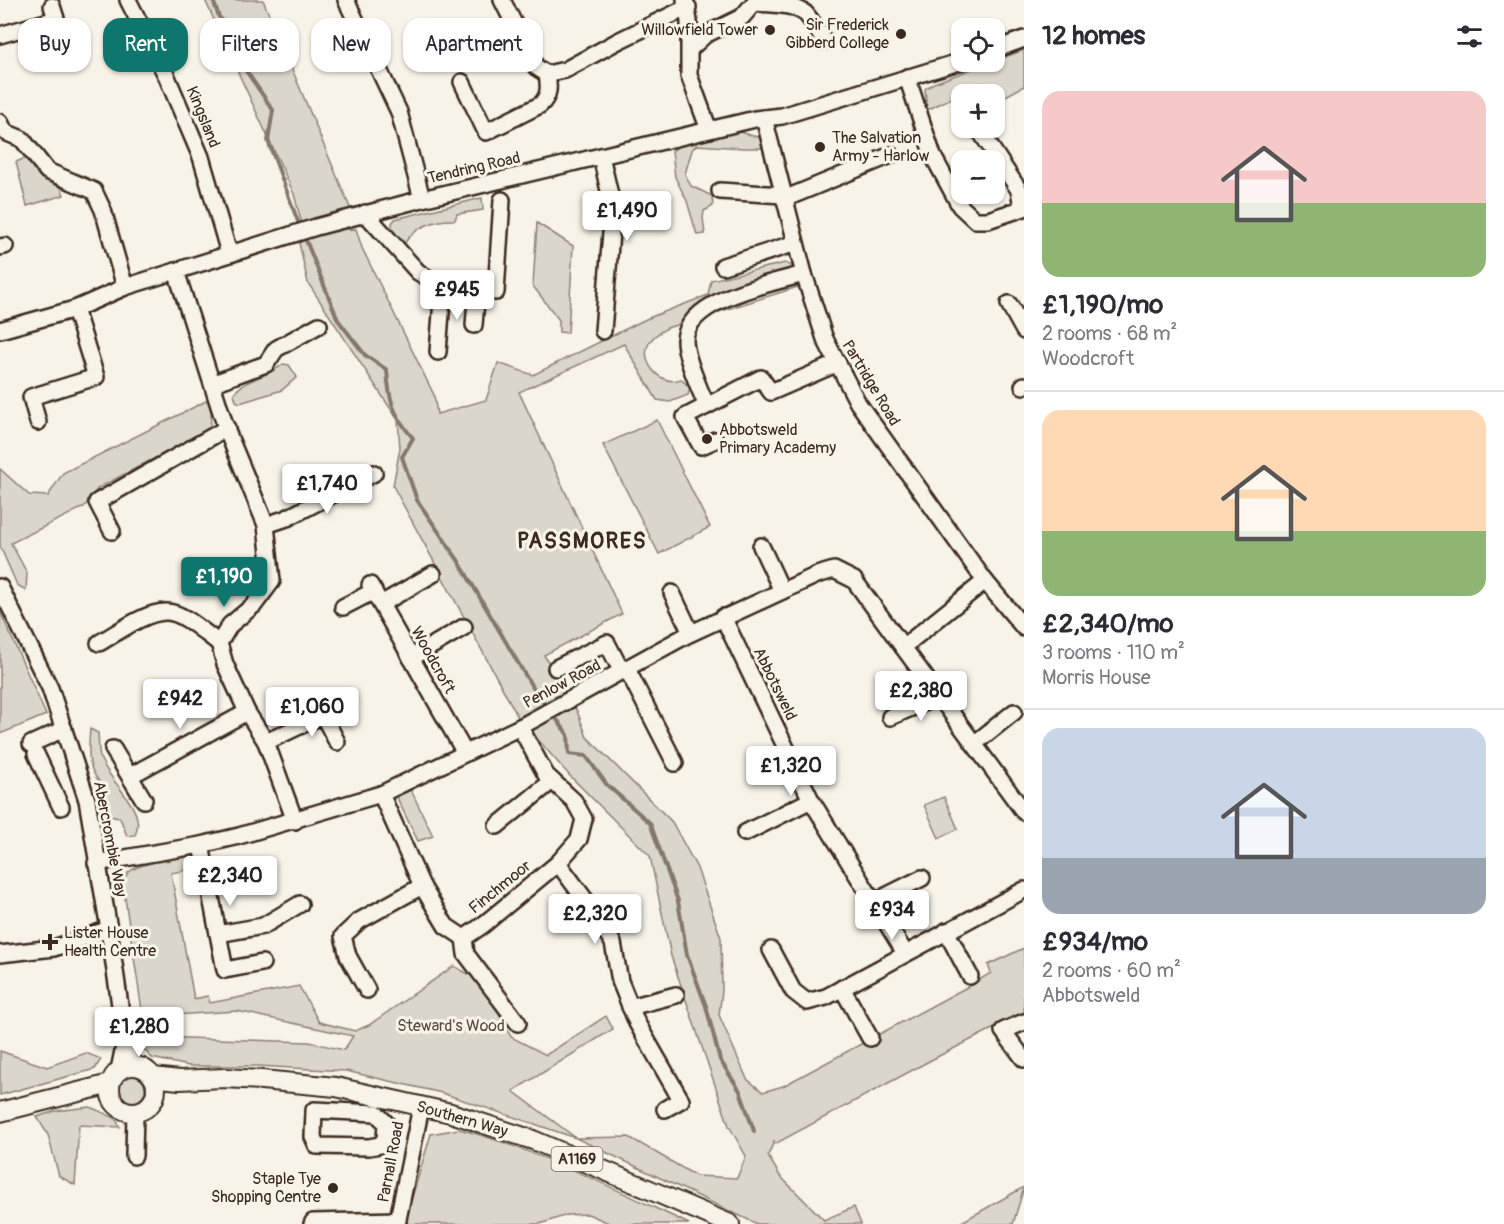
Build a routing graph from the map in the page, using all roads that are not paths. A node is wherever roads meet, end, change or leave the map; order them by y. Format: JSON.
{"nodes":[{"id":1,"x":128,"y":0,"type":"edge"},
{"id":2,"x":346,"y":0,"type":"edge"},
{"id":3,"x":502,"y":0,"type":"edge"},
{"id":4,"x":754,"y":2,"type":"edge"},
{"id":5,"x":686,"y":4,"type":"edge"},
{"id":6,"x":42,"y":18,"type":"edge"},
{"id":7,"x":56,"y":18,"type":"edge"},
{"id":8,"x":18,"y":28,"type":"edge"},
{"id":9,"x":0,"y":35,"type":"edge"},
{"id":10,"x":1024,"y":39,"type":"edge"},
{"id":11,"x":824,"y":41,"type":"dead end"},
{"id":12,"x":1005,"y":46,"type":"edge"},
{"id":13,"x":691,"y":48,"type":"junction"},
{"id":14,"x":951,"y":64,"type":"edge"},
{"id":15,"x":547,"y":74,"type":"junction"},
{"id":16,"x":907,"y":77,"type":"junction"},
{"id":17,"x":462,"y":82,"type":"dead end"},
{"id":18,"x":764,"y":118,"type":"junction"},
{"id":19,"x":0,"y":123,"type":"edge"},
{"id":20,"x":709,"y":130,"type":"junction"},
{"id":21,"x":985,"y":138,"type":"edge"},
{"id":22,"x":891,"y":155,"type":"dead end"},
{"id":23,"x":601,"y":156,"type":"junction"},
{"id":24,"x":720,"y":191,"type":"dead end"},
{"id":25,"x":783,"y":197,"type":"junction"},
{"id":26,"x":422,"y":199,"type":"junction"},
{"id":27,"x":502,"y":200,"type":"dead end"},
{"id":28,"x":1023,"y":208,"type":"edge"},
{"id":29,"x":365,"y":213,"type":"junction"},
{"id":30,"x":796,"y":243,"type":"junction"},
{"id":31,"x":229,"y":253,"type":"junction"},
{"id":32,"x":723,"y":266,"type":"dead end"},
{"id":33,"x":176,"y":271,"type":"junction"},
{"id":34,"x":804,"y":274,"type":"junction"},
{"id":35,"x":125,"y":286,"type":"junction"},
{"id":36,"x":443,"y":287,"type":"junction"},
{"id":37,"x":477,"y":290,"type":"junction"},
{"id":38,"x":1009,"y":304,"type":"dead end"},
{"id":39,"x":75,"y":309,"type":"junction"},
{"id":40,"x":319,"y":325,"type":"dead end"},
{"id":41,"x":474,"y":325,"type":"dead end"},
{"id":42,"x":0,"y":330,"type":"edge"},
{"id":43,"x":603,"y":331,"type":"dead end"},
{"id":44,"x":1024,"y":331,"type":"edge"},
{"id":45,"x":438,"y":352,"type":"dead end"},
{"id":46,"x":838,"y":363,"type":"junction"},
{"id":47,"x":214,"y":383,"type":"junction"},
{"id":48,"x":707,"y":406,"type":"junction"},
{"id":49,"x":38,"y":422,"type":"dead end"},
{"id":50,"x":227,"y":428,"type":"junction"},
{"id":51,"x":715,"y":440,"type":"dead end"},
{"id":52,"x":374,"y":472,"type":"dead end"},
{"id":53,"x":266,"y":525,"type":"junction"},
{"id":54,"x":112,"y":531,"type":"dead end"},
{"id":55,"x":761,"y":546,"type":"dead end"},
{"id":56,"x":433,"y":574,"type":"dead end"},
{"id":57,"x":985,"y":581,"type":"junction"},
{"id":58,"x":0,"y":587,"type":"edge"},
{"id":59,"x":782,"y":591,"type":"junction"},
{"id":60,"x":375,"y":593,"type":"junction"},
{"id":61,"x":672,"y":593,"type":"dead end"},
{"id":62,"x":343,"y":607,"type":"dead end"},
{"id":63,"x":723,"y":617,"type":"junction"},
{"id":64,"x":464,"y":627,"type":"dead end"},
{"id":65,"x":1024,"y":628,"type":"edge"},
{"id":66,"x":691,"y":633,"type":"junction"},
{"id":67,"x":99,"y":643,"type":"dead end"},
{"id":68,"x":219,"y":643,"type":"junction"},
{"id":69,"x":903,"y":647,"type":"junction"},
{"id":70,"x":411,"y":658,"type":"junction"},
{"id":71,"x":556,"y":668,"type":"dead end"},
{"id":72,"x":624,"y":671,"type":"junction"},
{"id":73,"x":939,"y":696,"type":"junction"},
{"id":74,"x":344,"y":705,"type":"dead end"},
{"id":75,"x":247,"y":711,"type":"junction"},
{"id":76,"x":1014,"y":712,"type":"dead end"},
{"id":77,"x":323,"y":715,"type":"junction"},
{"id":78,"x":890,"y":717,"type":"dead end"},
{"id":79,"x":520,"y":727,"type":"junction"},
{"id":80,"x":64,"y":729,"type":"junction"},
{"id":81,"x":266,"y":742,"type":"junction"},
{"id":82,"x":337,"y":742,"type":"dead end"},
{"id":83,"x":974,"y":744,"type":"junction"},
{"id":84,"x":113,"y":749,"type":"dead end"},
{"id":85,"x":465,"y":753,"type":"junction"},
{"id":86,"x":675,"y":763,"type":"dead end"},
{"id":87,"x":130,"y":776,"type":"junction"},
{"id":88,"x":552,"y":781,"type":"junction"},
{"id":89,"x":381,"y":794,"type":"junction"},
{"id":90,"x":144,"y":800,"type":"dead end"},
{"id":91,"x":811,"y":800,"type":"junction"},
{"id":92,"x":61,"y":807,"type":"dead end"},
{"id":93,"x":1024,"y":812,"type":"edge"},
{"id":94,"x":295,"y":821,"type":"junction"},
{"id":95,"x":497,"y":826,"type":"dead end"},
{"id":96,"x":745,"y":833,"type":"dead end"},
{"id":97,"x":201,"y":845,"type":"junction"},
{"id":98,"x":96,"y":863,"type":"junction"},
{"id":99,"x":558,"y":863,"type":"junction"},
{"id":100,"x":922,"y":878,"type":"dead end"},
{"id":101,"x":422,"y":886,"type":"junction"},
{"id":102,"x":1024,"y":890,"type":"edge"},
{"id":103,"x":874,"y":902,"type":"junction"},
{"id":104,"x":300,"y":904,"type":"dead end"},
{"id":105,"x":109,"y":929,"type":"junction"},
{"id":106,"x":946,"y":931,"type":"junction"},
{"id":107,"x":218,"y":934,"type":"junction"},
{"id":108,"x":464,"y":938,"type":"junction"},
{"id":109,"x":771,"y":950,"type":"dead end"},
{"id":110,"x":905,"y":953,"type":"junction"},
{"id":111,"x":0,"y":954,"type":"edge"},
{"id":112,"x":262,"y":963,"type":"dead end"},
{"id":113,"x":970,"y":976,"type":"dead end"},
{"id":114,"x":842,"y":988,"type":"junction"},
{"id":115,"x":367,"y":990,"type":"dead end"},
{"id":116,"x":676,"y":994,"type":"dead end"},
{"id":117,"x":630,"y":1007,"type":"junction"},
{"id":118,"x":1024,"y":1022,"type":"edge"},
{"id":119,"x":518,"y":1023,"type":"dead end"},
{"id":120,"x":870,"y":1038,"type":"dead end"},
{"id":121,"x":1024,"y":1059,"type":"edge"},
{"id":122,"x":120,"y":1073,"type":"junction"},
{"id":123,"x":155,"y":1084,"type":"junction"},
{"id":124,"x":87,"y":1091,"type":"junction"},
{"id":125,"x":421,"y":1107,"type":"junction"},
{"id":126,"x":665,"y":1109,"type":"dead end"},
{"id":127,"x":127,"y":1110,"type":"junction"},
{"id":128,"x":0,"y":1112,"type":"edge"},
{"id":129,"x":313,"y":1137,"type":"joint"},
{"id":130,"x":135,"y":1156,"type":"dead end"},
{"id":131,"x":398,"y":1222,"type":"edge"},
{"id":132,"x":312,"y":1224,"type":"edge"},
{"id":133,"x":730,"y":1224,"type":"edge"}],
"edges":[{"from":1,"to":31,"type":"street","name":"Kingsland"},
{"from":2,"to":26,"type":"street"},
{"from":3,"to":15,"type":"street"},
{"from":4,"to":11,"type":"street"},
{"from":4,"to":13,"type":"street"},
{"from":5,"to":13,"type":"street"},
{"from":5,"to":15,"type":"street"},
{"from":6,"to":7,"type":"street"},
{"from":8,"to":9,"type":"street"},
{"from":10,"to":12,"type":"street"},
{"from":13,"to":20,"type":"street"},
{"from":14,"to":16,"type":"street","name":"Tendring Road"},
{"from":15,"to":17,"type":"street"},
{"from":16,"to":18,"type":"street","name":"Tendring Road"},
{"from":16,"to":28,"type":"street"},
{"from":18,"to":20,"type":"street","name":"Tendring Road"},
{"from":18,"to":25,"type":"street","name":"Partridge Road"},
{"from":19,"to":35,"type":"street"},
{"from":20,"to":23,"type":"street","name":"Tendring Road"},
{"from":21,"to":28,"type":"street"},
{"from":22,"to":25,"type":"street"},
{"from":23,"to":26,"type":"street","name":"Tendring Road"},
{"from":23,"to":43,"type":"street"},
{"from":24,"to":25,"type":"street"},
{"from":25,"to":30,"type":"street","name":"Partridge Road"},
{"from":26,"to":29,"type":"street","name":"Tendring Road"},
{"from":27,"to":37,"type":"street"},
{"from":29,"to":31,"type":"street","name":"Tendring Road"},
{"from":29,"to":36,"type":"street"},
{"from":30,"to":32,"type":"street"},
{"from":30,"to":34,"type":"street","name":"Partridge Road"},
{"from":31,"to":33,"type":"street","name":"Tendring Road"},
{"from":33,"to":35,"type":"street","name":"Tendring Road"},
{"from":33,"to":47,"type":"street"},
{"from":34,"to":46,"type":"street","name":"Partridge Road"},
{"from":34,"to":48,"type":"street"},
{"from":35,"to":39,"type":"street","name":"Tendring Road"},
{"from":36,"to":37,"type":"street"},
{"from":36,"to":45,"type":"street"},
{"from":37,"to":41,"type":"street"},
{"from":38,"to":44,"type":"street"},
{"from":39,"to":42,"type":"street","name":"Tendring Road"},
{"from":39,"to":49,"type":"street"},
{"from":40,"to":47,"type":"street"},
{"from":46,"to":48,"type":"street"},
{"from":46,"to":57,"type":"street","name":"Partridge Road"},
{"from":47,"to":50,"type":"street"},
{"from":48,"to":51,"type":"street"},
{"from":50,"to":53,"type":"street"},
{"from":50,"to":54,"type":"street"},
{"from":52,"to":53,"type":"street"},
{"from":53,"to":68,"type":"street"},
{"from":55,"to":59,"type":"street"},
{"from":56,"to":60,"type":"street"},
{"from":57,"to":65,"type":"street","name":"Partridge Road"},
{"from":57,"to":69,"type":"street"},
{"from":58,"to":80,"type":"street","name":"Abercrombie Way"},
{"from":59,"to":63,"type":"street","name":"Penlow Road"},
{"from":59,"to":69,"type":"street","name":"Penlow Road"},
{"from":60,"to":62,"type":"street"},
{"from":60,"to":70,"type":"street","name":"Woodcroft"},
{"from":61,"to":66,"type":"street"},
{"from":63,"to":66,"type":"street","name":"Penlow Road"},
{"from":63,"to":91,"type":"street","name":"Abbotsweld"},
{"from":64,"to":70,"type":"street"},
{"from":66,"to":72,"type":"street","name":"Penlow Road"},
{"from":67,"to":68,"type":"street"},
{"from":68,"to":75,"type":"street"},
{"from":69,"to":73,"type":"street"},
{"from":70,"to":85,"type":"street","name":"Woodcroft"},
{"from":71,"to":72,"type":"street"},
{"from":72,"to":79,"type":"street","name":"Penlow Road"},
{"from":72,"to":86,"type":"street"},
{"from":73,"to":78,"type":"street"},
{"from":73,"to":83,"type":"street"},
{"from":74,"to":77,"type":"street"},
{"from":75,"to":81,"type":"street"},
{"from":75,"to":87,"type":"street"},
{"from":76,"to":83,"type":"street"},
{"from":77,"to":81,"type":"street"},
{"from":77,"to":82,"type":"street"},
{"from":79,"to":85,"type":"street","name":"Penlow Road"},
{"from":79,"to":88,"type":"street","name":"Finchmoor"},
{"from":80,"to":92,"type":"street"},
{"from":80,"to":98,"type":"street","name":"Abercrombie Way"},
{"from":81,"to":94,"type":"street"},
{"from":83,"to":93,"type":"street"},
{"from":84,"to":87,"type":"street"},
{"from":85,"to":89,"type":"street","name":"Penlow Road"},
{"from":87,"to":90,"type":"street"},
{"from":88,"to":95,"type":"street"},
{"from":88,"to":99,"type":"street","name":"Finchmoor"},
{"from":89,"to":94,"type":"street","name":"Penlow Road"},
{"from":89,"to":101,"type":"street","name":"Finchmoor"},
{"from":91,"to":96,"type":"street"},
{"from":91,"to":103,"type":"street","name":"Abbotsweld"},
{"from":94,"to":97,"type":"street","name":"Penlow Road"},
{"from":97,"to":98,"type":"street","name":"Penlow Road"},
{"from":97,"to":107,"type":"street"},
{"from":98,"to":105,"type":"street","name":"Abercrombie Way"},
{"from":99,"to":108,"type":"street","name":"Finchmoor"},
{"from":99,"to":117,"type":"street","name":"Finchmoor"},
{"from":100,"to":103,"type":"street"},
{"from":101,"to":108,"type":"street","name":"Finchmoor"},
{"from":101,"to":115,"type":"street"},
{"from":102,"to":106,"type":"street"},
{"from":103,"to":110,"type":"street","name":"Abbotsweld"},
{"from":104,"to":107,"type":"street"},
{"from":105,"to":111,"type":"street"},
{"from":105,"to":122,"type":"street","name":"Abercrombie Way"},
{"from":106,"to":110,"type":"street"},
{"from":106,"to":113,"type":"street"},
{"from":107,"to":112,"type":"street"},
{"from":108,"to":119,"type":"street","name":"Finchmoor"},
{"from":109,"to":114,"type":"street"},
{"from":110,"to":114,"type":"street"},
{"from":114,"to":120,"type":"street"},
{"from":116,"to":117,"type":"street"},
{"from":117,"to":126,"type":"street","name":"Finchmoor"},
{"from":118,"to":121,"type":"street"},
{"from":122,"to":123,"type":"main road"},
{"from":122,"to":124,"type":"main road"},
{"from":122,"to":127,"type":"main road"},
{"from":123,"to":125,"type":"main road","name":"Southern Way","number":"A1169"},
{"from":123,"to":127,"type":"main road"},
{"from":124,"to":127,"type":"main road"},
{"from":124,"to":128,"type":"main road"},
{"from":125,"to":131,"type":"street","name":"Parnall Road"},
{"from":125,"to":133,"type":"main road","name":"Southern Way","number":"A1169"},
{"from":127,"to":130,"type":"street"},
{"from":129,"to":129,"type":"street"},
{"from":131,"to":132,"type":"street"}]}
